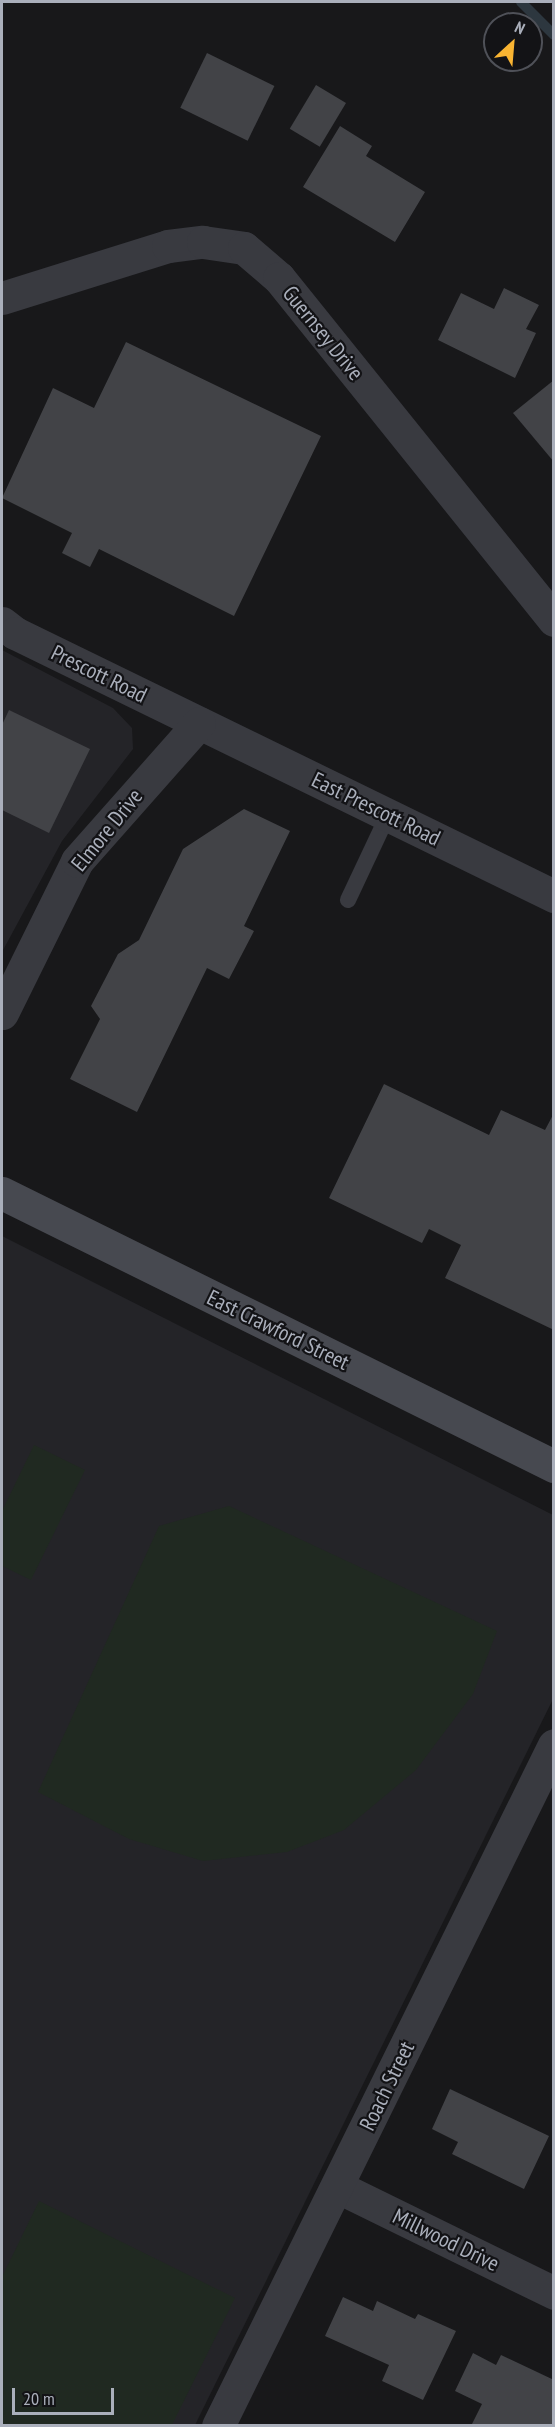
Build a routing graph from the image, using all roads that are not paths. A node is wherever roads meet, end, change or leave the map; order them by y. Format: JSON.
{"nodes":[{"id":1,"x":2,"y":298,"type":"edge"},
{"id":2,"x":554,"y":620,"type":"edge"},
{"id":3,"x":2,"y":622,"type":"edge"},
{"id":4,"x":199,"y":723,"type":"junction"},
{"id":5,"x":388,"y":815,"type":"junction"},
{"id":6,"x":554,"y":896,"type":"edge"},
{"id":7,"x":348,"y":900,"type":"dead end"},
{"id":8,"x":2,"y":1013,"type":"edge"},
{"id":9,"x":2,"y":1193,"type":"edge"},
{"id":10,"x":554,"y":1466,"type":"edge"},
{"id":11,"x":554,"y":1745,"type":"edge"},
{"id":12,"x":338,"y":2187,"type":"junction"},
{"id":13,"x":554,"y":2293,"type":"edge"},
{"id":14,"x":218,"y":2426,"type":"edge"}],
"edges":[{"from":1,"to":2,"type":"street","name":"Guernsey Drive"},
{"from":3,"to":4,"type":"street","name":"Prescott Road"},
{"from":4,"to":5,"type":"street","name":"East Prescott Road"},
{"from":4,"to":8,"type":"street","name":"Elmore Drive"},
{"from":5,"to":6,"type":"street","name":"East Prescott Road"},
{"from":5,"to":7,"type":"lane"},
{"from":9,"to":10,"type":"main road","name":"East Crawford Street"},
{"from":11,"to":12,"type":"street","name":"Roach Street"},
{"from":12,"to":13,"type":"street","name":"Millwood Drive"},
{"from":12,"to":14,"type":"street","name":"Roach Street"}]}
